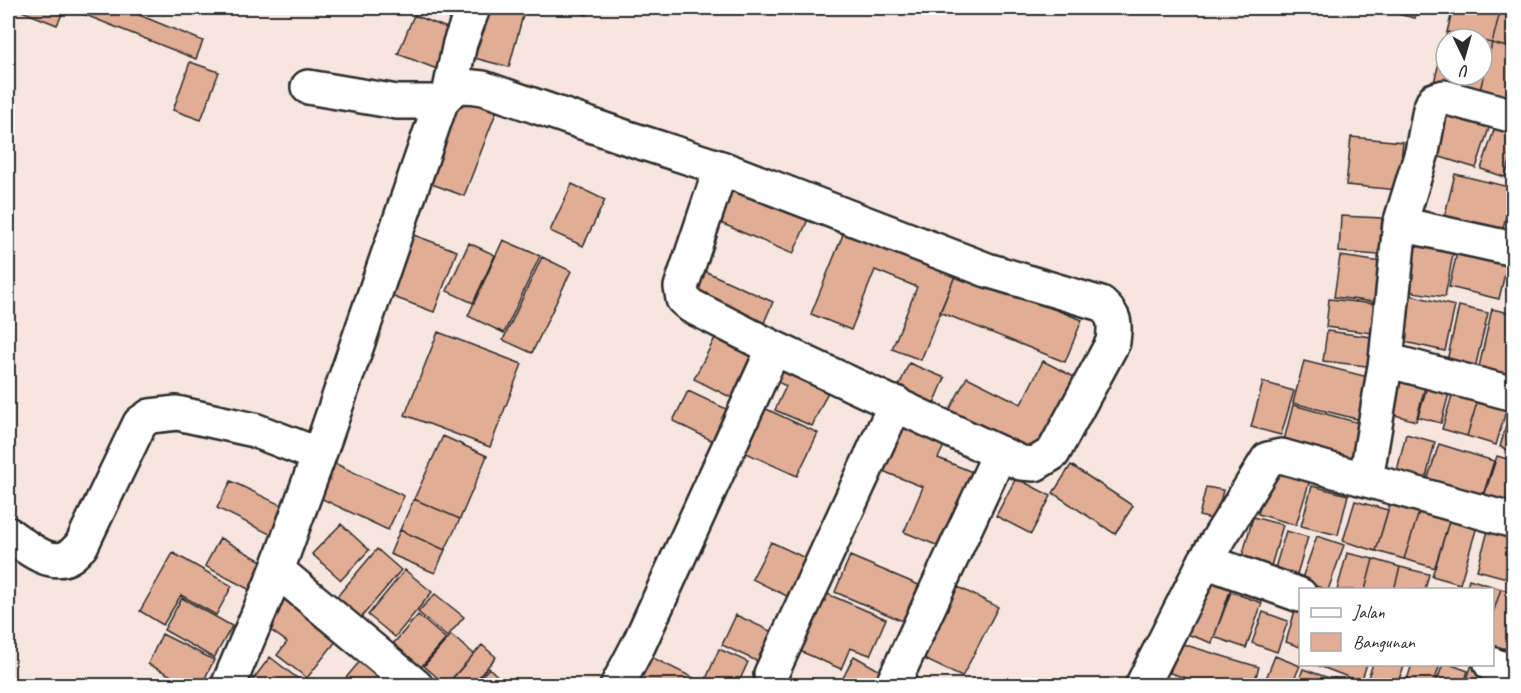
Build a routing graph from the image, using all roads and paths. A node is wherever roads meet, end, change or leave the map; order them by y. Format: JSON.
{"nodes":[{"id":1,"x":472,"y":8,"type":"edge"},
{"id":2,"x":308,"y":87,"type":"dead end"},
{"id":3,"x":445,"y":96,"type":"junction"},
{"id":4,"x":1514,"y":116,"type":"edge"},
{"id":5,"x":721,"y":168,"type":"junction"},
{"id":6,"x":1400,"y":224,"type":"junction"},
{"id":7,"x":1514,"y":249,"type":"edge"},
{"id":8,"x":774,"y":348,"type":"junction"},
{"id":9,"x":1386,"y":360,"type":"junction"},
{"id":10,"x":1514,"y":394,"type":"edge"},
{"id":11,"x":896,"y":404,"type":"junction"},
{"id":12,"x":1000,"y":453,"type":"junction"},
{"id":13,"x":319,"y":455,"type":"junction"},
{"id":14,"x":1366,"y":479,"type":"junction"},
{"id":15,"x":1514,"y":521,"type":"edge"},
{"id":16,"x":8,"y":534,"type":"edge"},
{"id":17,"x":1205,"y":561,"type":"junction"},
{"id":18,"x":277,"y":570,"type":"junction"},
{"id":19,"x":1299,"y":595,"type":"edge"},
{"id":20,"x":1494,"y":665,"type":"edge"},
{"id":21,"x":1514,"y":673,"type":"edge"},
{"id":22,"x":771,"y":674,"type":"dead end"},
{"id":23,"x":228,"y":686,"type":"edge"},
{"id":24,"x":416,"y":686,"type":"edge"},
{"id":25,"x":617,"y":686,"type":"edge"},
{"id":26,"x":892,"y":686,"type":"edge"},
{"id":27,"x":1142,"y":686,"type":"edge"}],
"edges":[{"from":1,"to":3,"type":"street"},
{"from":2,"to":3,"type":"street"},
{"from":3,"to":5,"type":"street"},
{"from":3,"to":13,"type":"street"},
{"from":4,"to":6,"type":"street"},
{"from":5,"to":8,"type":"street"},
{"from":5,"to":12,"type":"street"},
{"from":6,"to":7,"type":"street"},
{"from":6,"to":9,"type":"street"},
{"from":8,"to":11,"type":"street"},
{"from":8,"to":25,"type":"street"},
{"from":9,"to":10,"type":"street"},
{"from":9,"to":14,"type":"street"},
{"from":11,"to":12,"type":"street"},
{"from":11,"to":22,"type":"street"},
{"from":12,"to":26,"type":"street"},
{"from":13,"to":16,"type":"street"},
{"from":13,"to":18,"type":"street"},
{"from":14,"to":15,"type":"street"},
{"from":14,"to":17,"type":"street"},
{"from":17,"to":19,"type":"street"},
{"from":17,"to":27,"type":"street"},
{"from":18,"to":23,"type":"street"},
{"from":18,"to":24,"type":"street"},
{"from":20,"to":21,"type":"street"}]}
